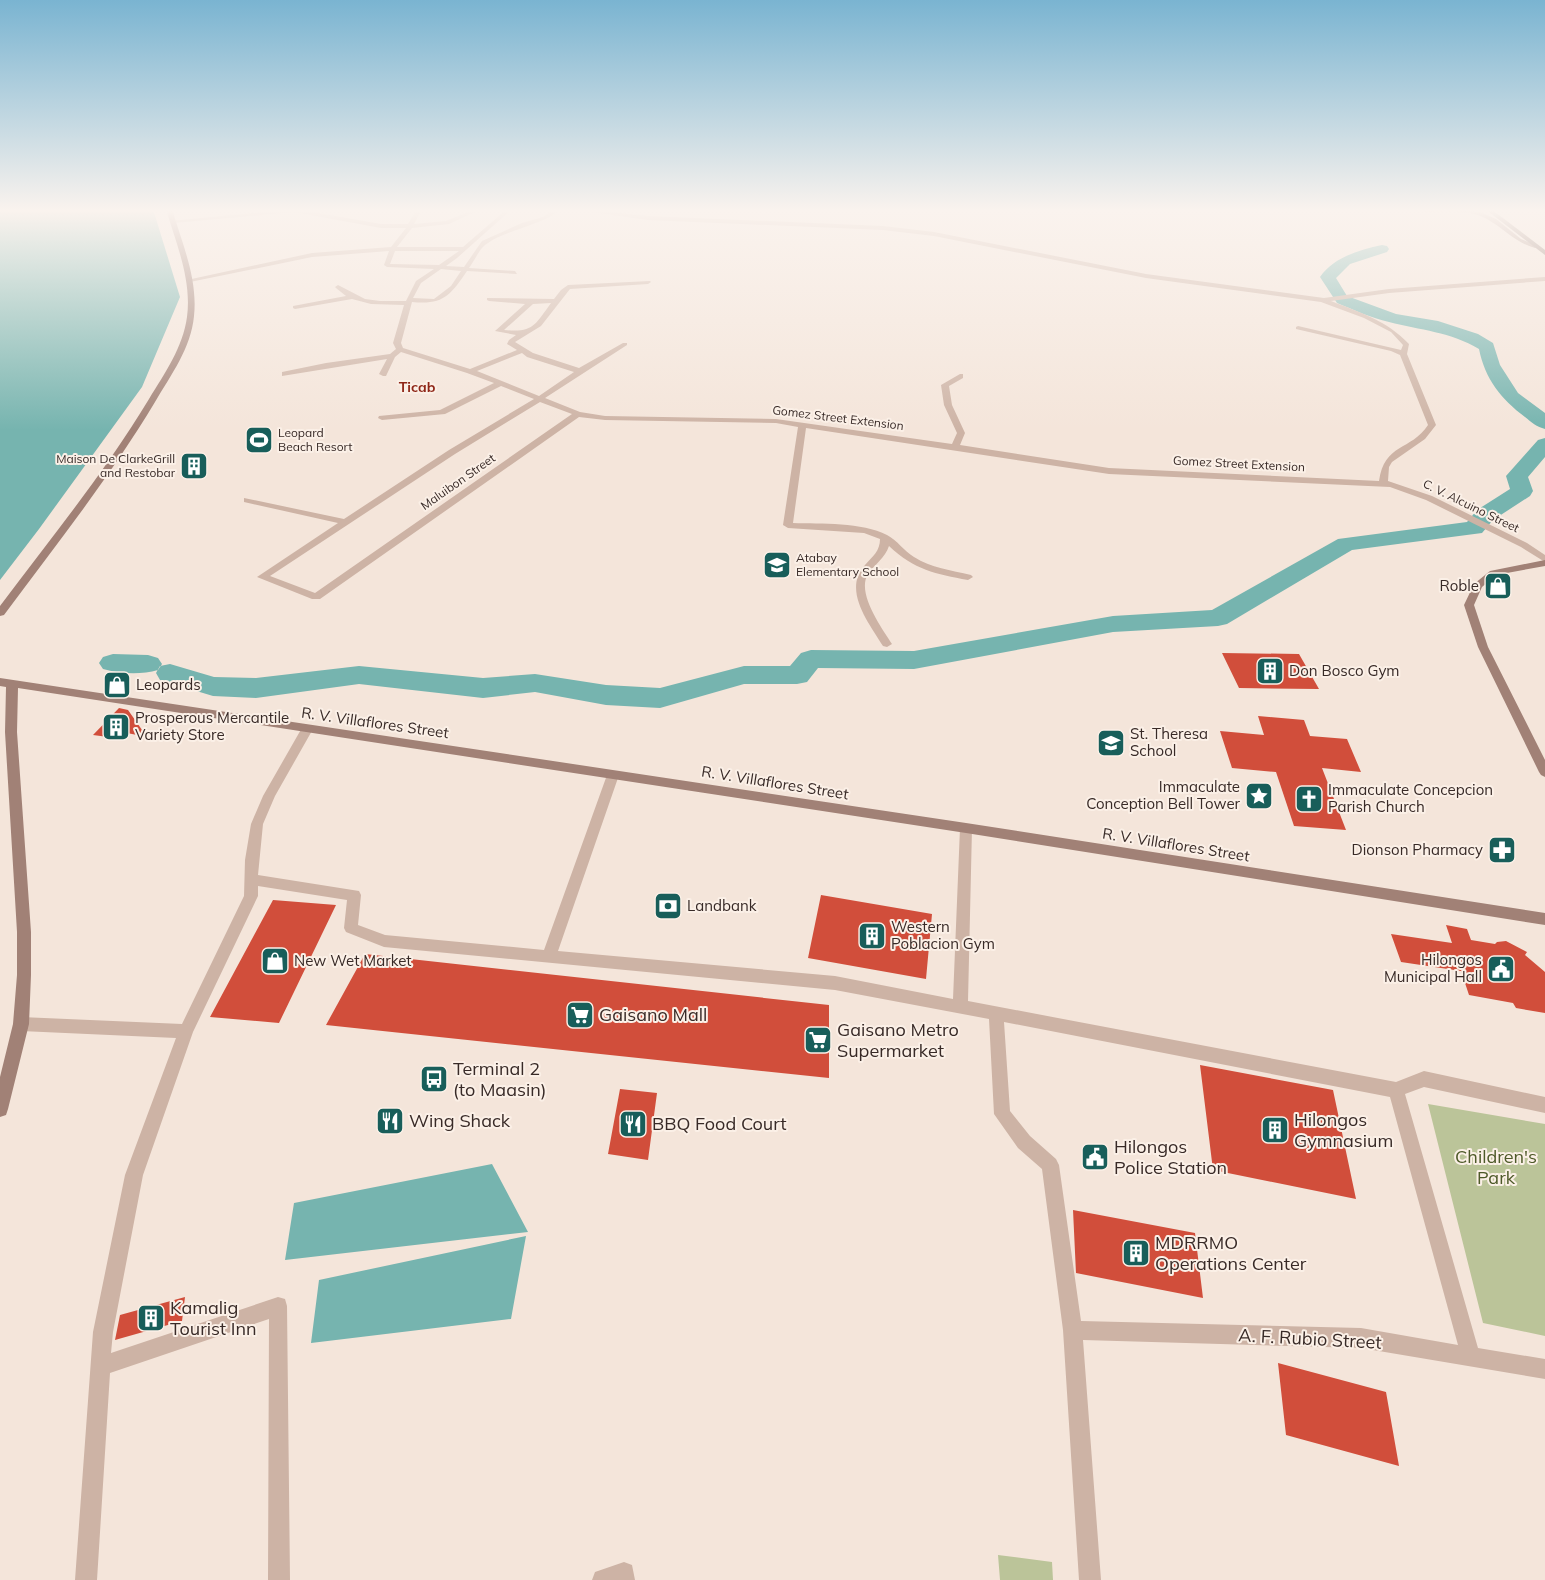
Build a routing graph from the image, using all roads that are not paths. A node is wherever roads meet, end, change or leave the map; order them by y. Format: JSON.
{"nodes":[{"id":1,"x":190,"y":283,"type":"edge"},
{"id":2,"x":418,"y":283,"type":"edge"},
{"id":3,"x":455,"y":283,"type":"edge"},
{"id":4,"x":634,"y":283,"type":"edge"},
{"id":5,"x":1195,"y":283,"type":"edge"},
{"id":6,"x":1496,"y":283,"type":"edge"},
{"id":7,"x":338,"y":287,"type":"dead end"},
{"id":8,"x":350,"y":297,"type":"junction"},
{"id":9,"x":489,"y":299,"type":"dead end"},
{"id":10,"x":1322,"y":300,"type":"junction"},
{"id":11,"x":408,"y":301,"type":"junction"},
{"id":12,"x":555,"y":301,"type":"junction"},
{"id":13,"x":531,"y":302,"type":"junction"},
{"id":14,"x":295,"y":307,"type":"dead end"},
{"id":15,"x":1298,"y":328,"type":"dead end"},
{"id":16,"x":522,"y":334,"type":"junction"},
{"id":17,"x":625,"y":344,"type":"dead end"},
{"id":18,"x":400,"y":349,"type":"junction"},
{"id":19,"x":521,"y":351,"type":"junction"},
{"id":20,"x":1403,"y":354,"type":"junction"},
{"id":21,"x":392,"y":356,"type":"junction"},
{"id":22,"x":470,"y":371,"type":"junction"},
{"id":23,"x":580,"y":371,"type":"junction"},
{"id":24,"x":286,"y":374,"type":"dead end"},
{"id":25,"x":383,"y":374,"type":"dead end"},
{"id":26,"x":960,"y":376,"type":"dead end"},
{"id":27,"x":501,"y":383,"type":"junction"},
{"id":28,"x":539,"y":399,"type":"junction"},
{"id":29,"x":578,"y":414,"type":"junction"},
{"id":30,"x":382,"y":418,"type":"dead end"},
{"id":31,"x":802,"y":424,"type":"junction"},
{"id":32,"x":955,"y":447,"type":"junction"},
{"id":33,"x":1383,"y":483,"type":"junction"},
{"id":34,"x":248,"y":500,"type":"dead end"},
{"id":35,"x":346,"y":522,"type":"junction"},
{"id":36,"x":885,"y":537,"type":"junction"},
{"id":37,"x":1545,"y":559,"type":"edge"},
{"id":38,"x":1545,"y":563,"type":"edge"},
{"id":39,"x":968,"y":577,"type":"dead end"},
{"id":40,"x":0,"y":613,"type":"edge"},
{"id":41,"x":887,"y":644,"type":"dead end"},
{"id":42,"x":6,"y":683,"type":"edge"},
{"id":43,"x":307,"y":729,"type":"junction"},
{"id":44,"x":1545,"y":772,"type":"edge"},
{"id":45,"x":613,"y":775,"type":"junction"},
{"id":46,"x":966,"y":828,"type":"junction"},
{"id":47,"x":252,"y":879,"type":"junction"},
{"id":48,"x":1545,"y":919,"type":"edge"},
{"id":49,"x":549,"y":957,"type":"junction"},
{"id":50,"x":960,"y":1007,"type":"junction"},
{"id":51,"x":996,"y":1014,"type":"junction"},
{"id":52,"x":21,"y":1024,"type":"junction"},
{"id":53,"x":186,"y":1031,"type":"junction"},
{"id":54,"x":1396,"y":1090,"type":"junction"},
{"id":55,"x":1545,"y":1105,"type":"edge"},
{"id":56,"x":0,"y":1110,"type":"edge"},
{"id":57,"x":1073,"y":1330,"type":"junction"},
{"id":58,"x":1471,"y":1357,"type":"junction"},
{"id":59,"x":101,"y":1366,"type":"junction"},
{"id":60,"x":1545,"y":1369,"type":"edge"},
{"id":61,"x":86,"y":1580,"type":"edge"},
{"id":62,"x":279,"y":1580,"type":"edge"},
{"id":63,"x":603,"y":1580,"type":"edge"},
{"id":64,"x":624,"y":1580,"type":"edge"},
{"id":65,"x":1090,"y":1580,"type":"edge"}],
"edges":[{"from":1,"to":40,"type":"street"},
{"from":2,"to":11,"type":"street"},
{"from":3,"to":11,"type":"street"},
{"from":4,"to":12,"type":"street"},
{"from":5,"to":10,"type":"street"},
{"from":6,"to":10,"type":"street"},
{"from":7,"to":8,"type":"street"},
{"from":8,"to":11,"type":"street"},
{"from":8,"to":14,"type":"street"},
{"from":9,"to":13,"type":"street"},
{"from":10,"to":20,"type":"street"},
{"from":11,"to":18,"type":"street"},
{"from":12,"to":13,"type":"street"},
{"from":12,"to":16,"type":"street"},
{"from":13,"to":16,"type":"street"},
{"from":15,"to":20,"type":"street"},
{"from":16,"to":19,"type":"street"},
{"from":17,"to":23,"type":"street"},
{"from":18,"to":21,"type":"street"},
{"from":18,"to":22,"type":"street","name":"Gomez Street Extension"},
{"from":19,"to":22,"type":"street"},
{"from":19,"to":23,"type":"street"},
{"from":20,"to":33,"type":"street"},
{"from":21,"to":24,"type":"street"},
{"from":21,"to":25,"type":"street"},
{"from":22,"to":27,"type":"street","name":"Gomez Street Extension"},
{"from":23,"to":28,"type":"street"},
{"from":26,"to":32,"type":"street"},
{"from":27,"to":28,"type":"street","name":"Gomez Street Extension"},
{"from":27,"to":30,"type":"street"},
{"from":28,"to":29,"type":"street","name":"Gomez Street Extension"},
{"from":28,"to":35,"type":"street"},
{"from":29,"to":31,"type":"street","name":"Gomez Street Extension"},
{"from":29,"to":35,"type":"street","name":"Maluibon Street"},
{"from":31,"to":32,"type":"street","name":"Gomez Street Extension"},
{"from":31,"to":36,"type":"street"},
{"from":32,"to":33,"type":"street","name":"Gomez Street Extension"},
{"from":33,"to":37,"type":"street","name":"C. V. Alcuino Street"},
{"from":34,"to":35,"type":"street"},
{"from":36,"to":39,"type":"street"},
{"from":36,"to":41,"type":"street"},
{"from":38,"to":44,"type":"street"},
{"from":42,"to":43,"type":"street","name":"R. V. Villaflores Street"},
{"from":42,"to":52,"type":"street"},
{"from":43,"to":45,"type":"street","name":"R. V. Villaflores Street"},
{"from":43,"to":47,"type":"street"},
{"from":45,"to":46,"type":"street","name":"R. V. Villaflores Street"},
{"from":45,"to":49,"type":"street"},
{"from":46,"to":48,"type":"street","name":"R. V. Villaflores Street"},
{"from":46,"to":50,"type":"street"},
{"from":47,"to":49,"type":"street"},
{"from":47,"to":53,"type":"street"},
{"from":49,"to":50,"type":"street"},
{"from":50,"to":51,"type":"street"},
{"from":51,"to":54,"type":"street"},
{"from":51,"to":57,"type":"street"},
{"from":52,"to":53,"type":"street"},
{"from":52,"to":56,"type":"street"},
{"from":53,"to":59,"type":"street"},
{"from":54,"to":55,"type":"street"},
{"from":54,"to":58,"type":"street"},
{"from":57,"to":58,"type":"street","name":"A. F. Rubio Street"},
{"from":57,"to":65,"type":"street"},
{"from":58,"to":60,"type":"street","name":"A. F. Rubio Street"},
{"from":59,"to":61,"type":"street"},
{"from":59,"to":62,"type":"street"},
{"from":63,"to":64,"type":"street"}]}
